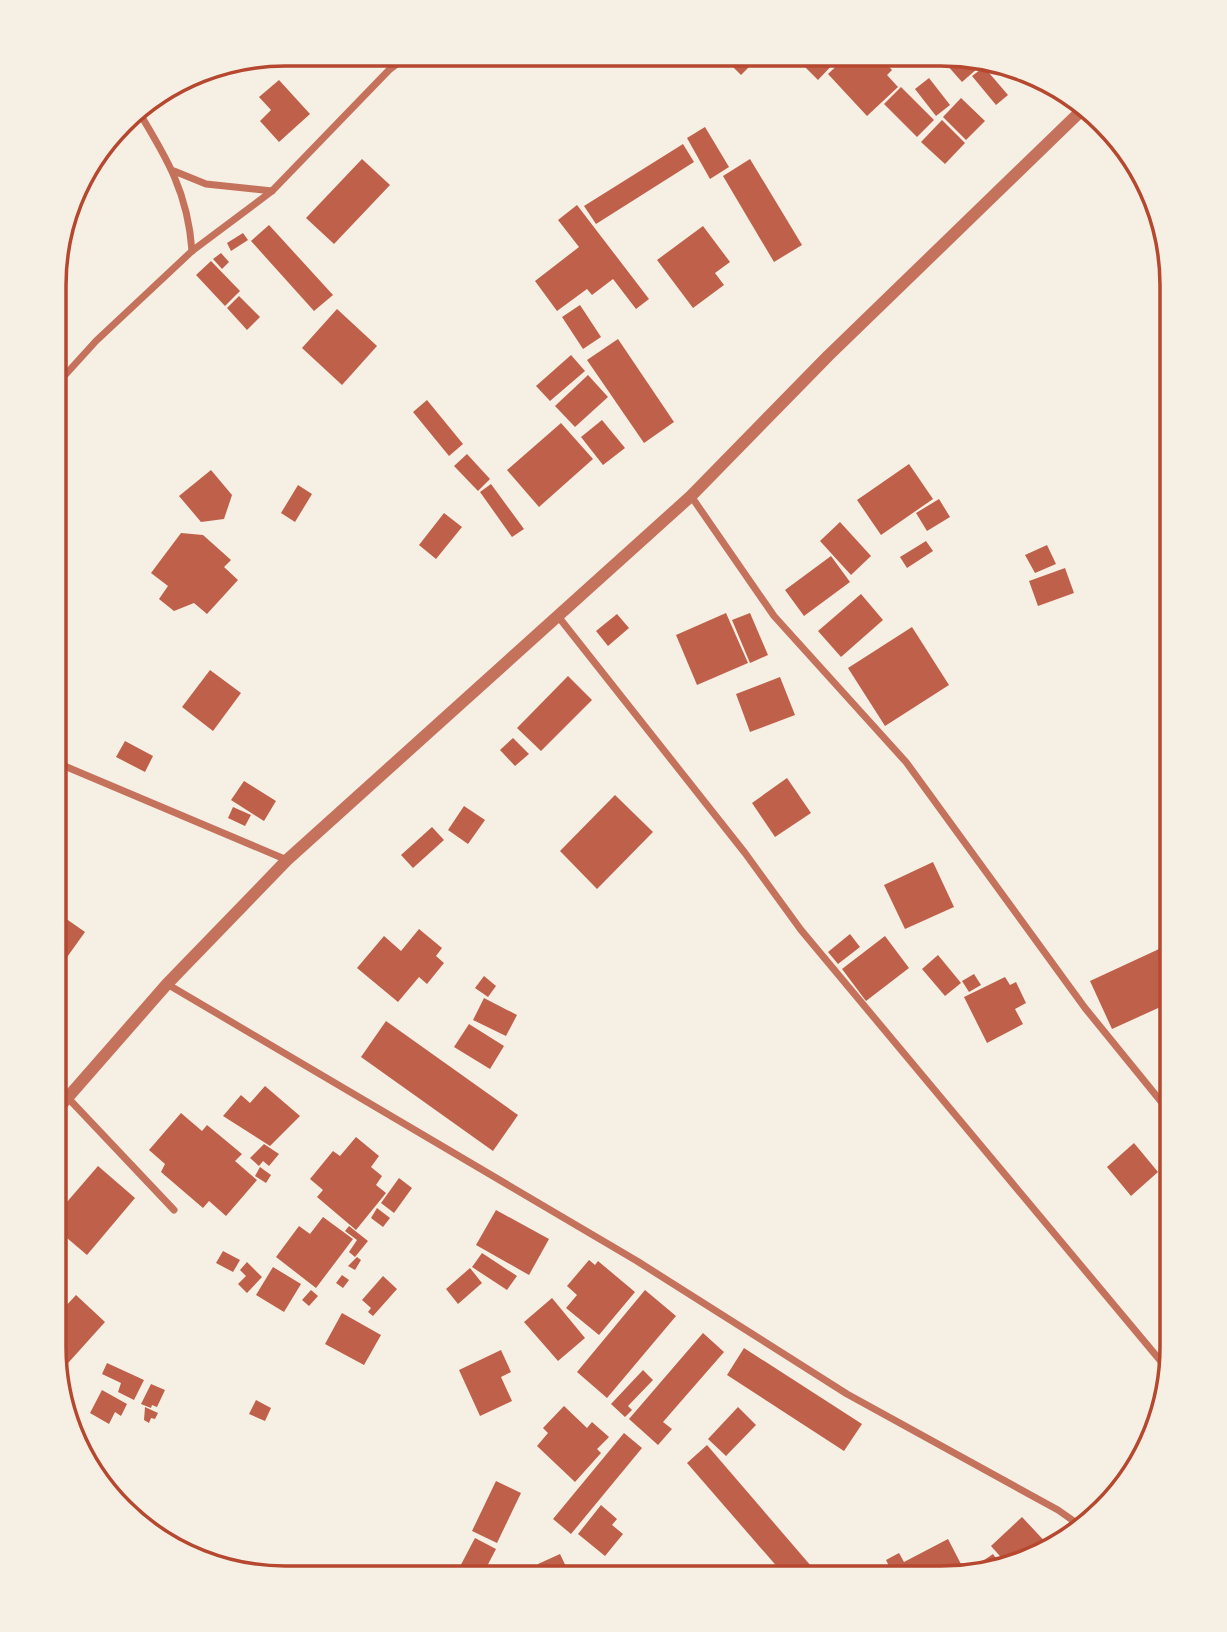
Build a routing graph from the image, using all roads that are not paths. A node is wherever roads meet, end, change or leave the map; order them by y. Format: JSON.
{"nodes":[{"id":1,"x":394,"y":66,"type":"edge"},
{"id":2,"x":1077,"y":114,"type":"edge"},
{"id":3,"x":143,"y":119,"type":"edge"},
{"id":4,"x":174,"y":171,"type":"junction"},
{"id":5,"x":272,"y":191,"type":"junction"},
{"id":6,"x":192,"y":251,"type":"junction"},
{"id":7,"x":66,"y":374,"type":"edge"},
{"id":8,"x":691,"y":496,"type":"junction"},
{"id":9,"x":556,"y":615,"type":"junction"},
{"id":10,"x":66,"y":767,"type":"edge"},
{"id":11,"x":287,"y":860,"type":"junction"},
{"id":12,"x":167,"y":984,"type":"junction"},
{"id":13,"x":69,"y":1100,"type":"junction"},
{"id":14,"x":1160,"y":1100,"type":"edge"},
{"id":15,"x":66,"y":1103,"type":"edge"},
{"id":16,"x":174,"y":1210,"type":"dead end"},
{"id":17,"x":1160,"y":1360,"type":"edge"},
{"id":18,"x":1073,"y":1521,"type":"edge"}],
"edges":[{"from":1,"to":5,"type":"street"},
{"from":2,"to":8,"type":"street"},
{"from":3,"to":4,"type":"street"},
{"from":4,"to":5,"type":"street"},
{"from":4,"to":6,"type":"street"},
{"from":5,"to":6,"type":"street"},
{"from":6,"to":7,"type":"street"},
{"from":8,"to":9,"type":"street"},
{"from":8,"to":14,"type":"street"},
{"from":9,"to":11,"type":"street"},
{"from":9,"to":17,"type":"street"},
{"from":10,"to":11,"type":"street"},
{"from":11,"to":12,"type":"street"},
{"from":12,"to":13,"type":"street"},
{"from":12,"to":18,"type":"street"},
{"from":13,"to":15,"type":"street"},
{"from":13,"to":16,"type":"street"}]}
